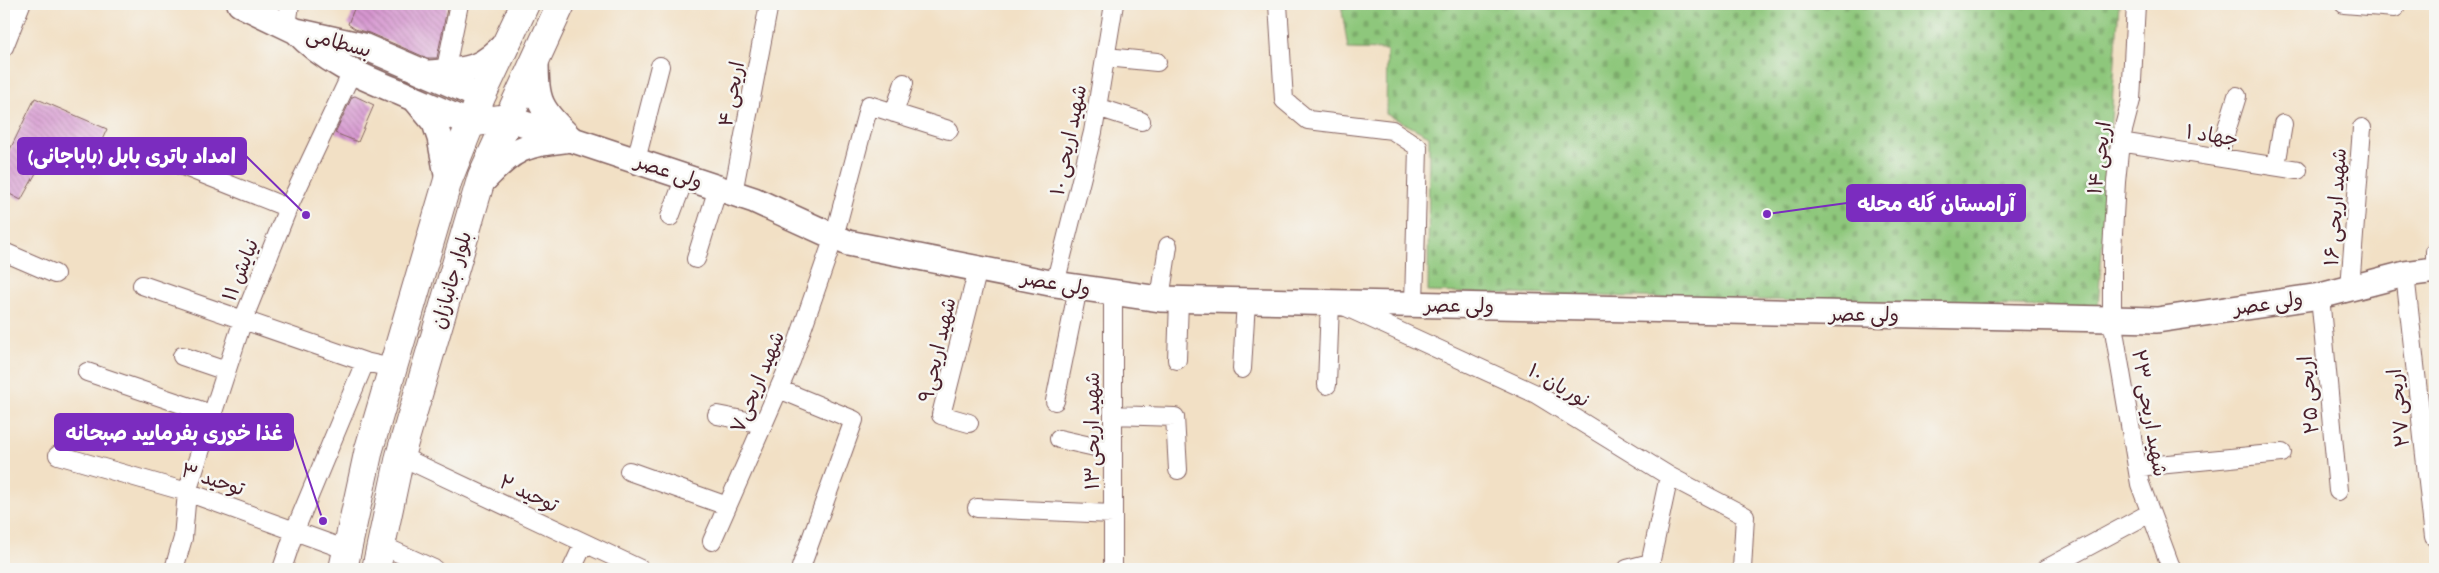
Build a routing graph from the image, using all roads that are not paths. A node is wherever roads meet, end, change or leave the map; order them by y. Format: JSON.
{"nodes":[{"id":1,"x":21,"y":4,"type":"edge"},
{"id":2,"x":240,"y":4,"type":"edge"},
{"id":3,"x":459,"y":4,"type":"edge"},
{"id":4,"x":525,"y":4,"type":"edge"},
{"id":5,"x":561,"y":4,"type":"edge"},
{"id":6,"x":769,"y":4,"type":"edge"},
{"id":7,"x":1114,"y":4,"type":"edge"},
{"id":8,"x":1278,"y":4,"type":"edge"},
{"id":9,"x":2136,"y":4,"type":"edge"},
{"id":10,"x":2344,"y":4,"type":"edge"},
{"id":11,"x":2395,"y":8,"type":"dead end"},
{"id":12,"x":291,"y":20,"type":"edge"},
{"id":13,"x":507,"y":42,"type":"junction"},
{"id":14,"x":4,"y":47,"type":"edge"},
{"id":15,"x":1106,"y":56,"type":"junction"},
{"id":16,"x":536,"y":57,"type":"junction"},
{"id":17,"x":1157,"y":62,"type":"dead end"},
{"id":18,"x":660,"y":66,"type":"dead end"},
{"id":19,"x":352,"y":72,"type":"junction"},
{"id":20,"x":440,"y":78,"type":"junction"},
{"id":21,"x":904,"y":83,"type":"dead end"},
{"id":22,"x":2238,"y":96,"type":"dead end"},
{"id":23,"x":481,"y":97,"type":"junction"},
{"id":24,"x":414,"y":99,"type":"junction"},
{"id":25,"x":1098,"y":106,"type":"junction"},
{"id":26,"x":894,"y":113,"type":"junction"},
{"id":27,"x":506,"y":118,"type":"junction"},
{"id":28,"x":1141,"y":121,"type":"dead end"},
{"id":29,"x":470,"y":123,"type":"junction"},
{"id":30,"x":2283,"y":124,"type":"dead end"},
{"id":31,"x":2362,"y":128,"type":"dead end"},
{"id":32,"x":949,"y":130,"type":"dead end"},
{"id":33,"x":572,"y":140,"type":"junction"},
{"id":34,"x":2120,"y":142,"type":"junction"},
{"id":35,"x":160,"y":157,"type":"dead end"},
{"id":36,"x":2218,"y":157,"type":"junction"},
{"id":37,"x":636,"y":160,"type":"junction"},
{"id":38,"x":2276,"y":166,"type":"junction"},
{"id":39,"x":2298,"y":170,"type":"dead end"},
{"id":40,"x":685,"y":177,"type":"junction"},
{"id":41,"x":448,"y":180,"type":"junction"},
{"id":42,"x":479,"y":186,"type":"junction"},
{"id":43,"x":725,"y":190,"type":"junction"},
{"id":44,"x":288,"y":208,"type":"junction"},
{"id":45,"x":670,"y":217,"type":"dead end"},
{"id":46,"x":834,"y":237,"type":"junction"},
{"id":47,"x":1168,"y":246,"type":"dead end"},
{"id":48,"x":2435,"y":251,"type":"edge"},
{"id":49,"x":4,"y":252,"type":"edge"},
{"id":50,"x":696,"y":259,"type":"dead end"},
{"id":51,"x":978,"y":269,"type":"junction"},
{"id":52,"x":2435,"y":270,"type":"edge"},
{"id":53,"x":55,"y":274,"type":"dead end"},
{"id":54,"x":2405,"y":274,"type":"junction"},
{"id":55,"x":142,"y":284,"type":"dead end"},
{"id":56,"x":1066,"y":286,"type":"junction"},
{"id":57,"x":2350,"y":288,"type":"junction"},
{"id":58,"x":1113,"y":293,"type":"junction"},
{"id":59,"x":2320,"y":296,"type":"junction"},
{"id":60,"x":1170,"y":299,"type":"junction"},
{"id":61,"x":1246,"y":301,"type":"junction"},
{"id":62,"x":1333,"y":303,"type":"junction"},
{"id":63,"x":1414,"y":304,"type":"junction"},
{"id":64,"x":2112,"y":319,"type":"junction"},
{"id":65,"x":243,"y":320,"type":"junction"},
{"id":66,"x":182,"y":356,"type":"dead end"},
{"id":67,"x":1177,"y":360,"type":"dead end"},
{"id":68,"x":365,"y":362,"type":"junction"},
{"id":69,"x":392,"y":368,"type":"junction"},
{"id":70,"x":1242,"y":369,"type":"dead end"},
{"id":71,"x":226,"y":371,"type":"junction"},
{"id":72,"x":87,"y":372,"type":"dead end"},
{"id":73,"x":1327,"y":385,"type":"dead end"},
{"id":74,"x":779,"y":389,"type":"junction"},
{"id":75,"x":1055,"y":401,"type":"dead end"},
{"id":76,"x":211,"y":414,"type":"junction"},
{"id":77,"x":717,"y":415,"type":"dead end"},
{"id":78,"x":1113,"y":415,"type":"junction"},
{"id":79,"x":969,"y":423,"type":"dead end"},
{"id":80,"x":764,"y":424,"type":"junction"},
{"id":81,"x":1059,"y":438,"type":"dead end"},
{"id":82,"x":1113,"y":451,"type":"junction"},
{"id":83,"x":2282,"y":453,"type":"dead end"},
{"id":84,"x":58,"y":455,"type":"dead end"},
{"id":85,"x":400,"y":456,"type":"junction"},
{"id":86,"x":2137,"y":467,"type":"junction"},
{"id":87,"x":1178,"y":470,"type":"dead end"},
{"id":88,"x":629,"y":471,"type":"dead end"},
{"id":89,"x":1669,"y":476,"type":"junction"},
{"id":90,"x":2338,"y":491,"type":"dead end"},
{"id":91,"x":187,"y":492,"type":"junction"},
{"id":92,"x":727,"y":506,"type":"junction"},
{"id":93,"x":977,"y":508,"type":"dead end"},
{"id":94,"x":2150,"y":513,"type":"junction"},
{"id":95,"x":1112,"y":514,"type":"junction"},
{"id":96,"x":295,"y":530,"type":"junction"},
{"id":97,"x":2434,"y":537,"type":"dead end"},
{"id":98,"x":712,"y":541,"type":"dead end"},
{"id":99,"x":584,"y":543,"type":"junction"},
{"id":100,"x":378,"y":557,"type":"edge"},
{"id":101,"x":345,"y":560,"type":"edge"},
{"id":102,"x":1649,"y":566,"type":"edge"},
{"id":103,"x":174,"y":569,"type":"edge"},
{"id":104,"x":282,"y":569,"type":"edge"},
{"id":105,"x":434,"y":569,"type":"edge"},
{"id":106,"x":572,"y":569,"type":"edge"},
{"id":107,"x":640,"y":569,"type":"edge"},
{"id":108,"x":805,"y":569,"type":"edge"},
{"id":109,"x":1113,"y":569,"type":"edge"},
{"id":110,"x":1626,"y":569,"type":"edge"},
{"id":111,"x":1742,"y":569,"type":"edge"},
{"id":112,"x":2046,"y":569,"type":"edge"},
{"id":113,"x":2169,"y":569,"type":"edge"}],
"edges":[{"from":1,"to":14,"type":"street"},
{"from":2,"to":12,"type":"main road"},
{"from":3,"to":20,"type":"street"},
{"from":4,"to":13,"type":"main road","name":"بلوار جانبازان"},
{"from":5,"to":16,"type":"main road","name":"بلوار جانبازان"},
{"from":6,"to":43,"type":"street","name":"اریحی ۴"},
{"from":7,"to":15,"type":"street","name":"شهید اریحی ۱۰"},
{"from":8,"to":63,"type":"street"},
{"from":9,"to":34,"type":"street","name":"اریحی ۱۴"},
{"from":10,"to":11,"type":"street"},
{"from":12,"to":19,"type":"main road","name":"بسطامی"},
{"from":12,"to":20,"type":"main road","name":"بسطامی"},
{"from":13,"to":20,"type":"main road"},
{"from":13,"to":23,"type":"main road","name":"بلوار جانبازان"},
{"from":15,"to":17,"type":"street"},
{"from":15,"to":25,"type":"street","name":"شهید اریحی ۱۰"},
{"from":16,"to":27,"type":"main road","name":"بلوار جانبازان"},
{"from":16,"to":33,"type":"main road"},
{"from":18,"to":37,"type":"street"},
{"from":19,"to":24,"type":"main road","name":"بسطامی"},
{"from":19,"to":44,"type":"street","name":"نیایش ۱۱"},
{"from":20,"to":23,"type":"main road","name":"بسطامی"},
{"from":21,"to":26,"type":"street"},
{"from":22,"to":36,"type":"street"},
{"from":23,"to":27,"type":"main road"},
{"from":23,"to":29,"type":"main road","name":"بلوار جانبازان"},
{"from":24,"to":29,"type":"main road","name":"بسطامی"},
{"from":24,"to":41,"type":"main road"},
{"from":25,"to":28,"type":"street"},
{"from":25,"to":56,"type":"street","name":"شهید اریحی ۱۰"},
{"from":26,"to":32,"type":"street"},
{"from":26,"to":46,"type":"street","name":"شهید اریحی۷"},
{"from":27,"to":29,"type":"main road"},
{"from":27,"to":33,"type":"main road","name":"ولی عصر"},
{"from":27,"to":42,"type":"main road","name":"بلوار جانبازان"},
{"from":29,"to":41,"type":"main road","name":"بلوار جانبازان"},
{"from":30,"to":38,"type":"street"},
{"from":31,"to":57,"type":"street","name":"شهید اریحی ۱۶"},
{"from":33,"to":37,"type":"main road","name":"ولی عصر"},
{"from":33,"to":42,"type":"main road"},
{"from":34,"to":36,"type":"street","name":"جهاد ۱"},
{"from":34,"to":64,"type":"street","name":"اریحی ۱۴"},
{"from":35,"to":44,"type":"street"},
{"from":36,"to":38,"type":"street","name":"جهاد ۱"},
{"from":37,"to":40,"type":"main road","name":"ولی عصر"},
{"from":38,"to":39,"type":"street","name":"جهاد ۱"},
{"from":40,"to":43,"type":"main road","name":"ولی عصر"},
{"from":40,"to":45,"type":"street"},
{"from":41,"to":69,"type":"main road","name":"بلوار جانبازان"},
{"from":42,"to":85,"type":"main road","name":"بلوار جانبازان"},
{"from":43,"to":46,"type":"main road","name":"ولی عصر"},
{"from":43,"to":50,"type":"street","name":"اریحی ۴"},
{"from":44,"to":65,"type":"street","name":"نیایش ۱۱"},
{"from":46,"to":51,"type":"main road","name":"ولی عصر"},
{"from":46,"to":74,"type":"street","name":"شهید اریحی۷"},
{"from":47,"to":60,"type":"street"},
{"from":48,"to":52,"type":"street"},
{"from":49,"to":53,"type":"street"},
{"from":51,"to":56,"type":"main road","name":"ولی عصر"},
{"from":51,"to":79,"type":"street","name":"شهید اریحی۹"},
{"from":52,"to":54,"type":"main road","name":"ولی عصر"},
{"from":54,"to":57,"type":"main road","name":"ولی عصر"},
{"from":54,"to":97,"type":"street","name":"اریحی ۲۷"},
{"from":55,"to":65,"type":"street"},
{"from":56,"to":58,"type":"main road","name":"ولی عصر"},
{"from":56,"to":75,"type":"street","name":"شهید اریحی ۱۰"},
{"from":57,"to":59,"type":"main road","name":"ولی عصر"},
{"from":58,"to":60,"type":"main road","name":"ولی عصر"},
{"from":58,"to":78,"type":"street","name":"شهید اریحی۱۳"},
{"from":59,"to":64,"type":"main road","name":"ولی عصر"},
{"from":59,"to":90,"type":"street","name":"اریحی ۲۵"},
{"from":60,"to":61,"type":"main road","name":"ولی عصر"},
{"from":60,"to":67,"type":"street"},
{"from":61,"to":62,"type":"main road","name":"ولی عصر"},
{"from":61,"to":70,"type":"street"},
{"from":62,"to":63,"type":"main road","name":"ولی عصر"},
{"from":62,"to":73,"type":"street"},
{"from":62,"to":89,"type":"street","name":"نوریان ۱۰"},
{"from":63,"to":64,"type":"main road","name":"ولی عصر"},
{"from":64,"to":86,"type":"street","name":"شهید اریحی ۲۳"},
{"from":65,"to":68,"type":"street"},
{"from":65,"to":71,"type":"street","name":"نیایش ۱۱"},
{"from":66,"to":71,"type":"street"},
{"from":68,"to":69,"type":"street"},
{"from":68,"to":96,"type":"street"},
{"from":69,"to":101,"type":"main road","name":"بلوار جانبازان"},
{"from":71,"to":76,"type":"street","name":"نیایش ۱۱"},
{"from":72,"to":76,"type":"street"},
{"from":74,"to":80,"type":"street","name":"شهید اریحی۷"},
{"from":74,"to":108,"type":"street"},
{"from":76,"to":91,"type":"street","name":"نیایش ۱۱"},
{"from":77,"to":80,"type":"street"},
{"from":78,"to":82,"type":"street","name":"شهید اریحی۱۳"},
{"from":78,"to":87,"type":"street"},
{"from":80,"to":92,"type":"street","name":"شهید اریحی۷"},
{"from":81,"to":82,"type":"street"},
{"from":82,"to":95,"type":"street","name":"شهید اریحی۱۳"},
{"from":83,"to":86,"type":"street"},
{"from":84,"to":91,"type":"street","name":"توحید ۳"},
{"from":85,"to":99,"type":"street","name":"توحید ۲"},
{"from":85,"to":100,"type":"main road","name":"بلوار جانبازان"},
{"from":86,"to":94,"type":"street","name":"شهید اریحی ۲۳"},
{"from":88,"to":92,"type":"street"},
{"from":89,"to":102,"type":"street"},
{"from":89,"to":111,"type":"street","name":"نوریان ۱۰"},
{"from":91,"to":96,"type":"street","name":"توحید ۳"},
{"from":91,"to":103,"type":"street","name":"نیایش ۱۱"},
{"from":92,"to":98,"type":"street","name":"شهید اریحی۷"},
{"from":93,"to":95,"type":"street"},
{"from":94,"to":112,"type":"street"},
{"from":94,"to":113,"type":"street","name":"شهید اریحی ۲۳"},
{"from":95,"to":109,"type":"street","name":"شهید اریحی۱۳"},
{"from":96,"to":101,"type":"street","name":"توحید ۳"},
{"from":96,"to":104,"type":"street"},
{"from":99,"to":106,"type":"street"},
{"from":99,"to":107,"type":"street","name":"توحید ۲"},
{"from":100,"to":105,"type":"street"},
{"from":102,"to":110,"type":"street"}]}
